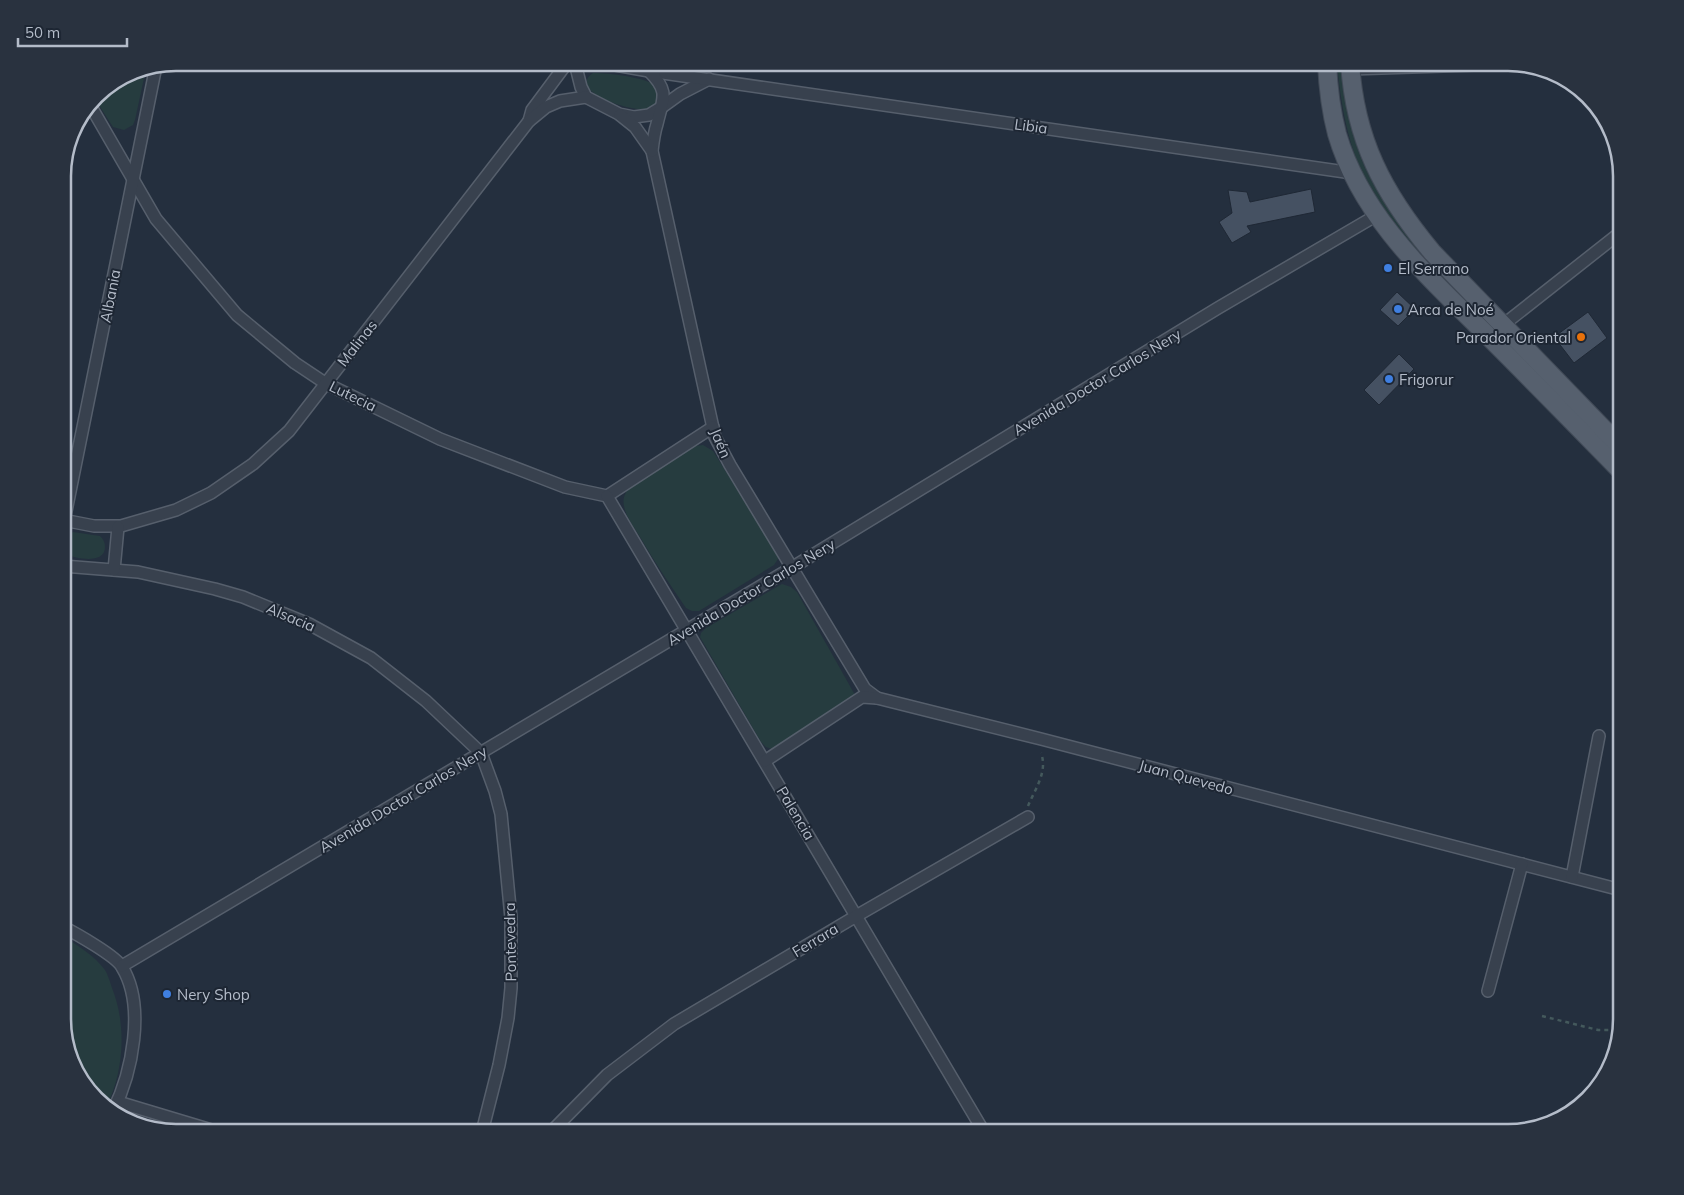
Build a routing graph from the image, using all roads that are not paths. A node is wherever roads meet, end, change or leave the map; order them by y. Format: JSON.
{"nodes":[{"id":1,"x":560,"y":71,"type":"edge"},
{"id":2,"x":577,"y":71,"type":"edge"},
{"id":3,"x":649,"y":71,"type":"joint"},
{"id":4,"x":1328,"y":71,"type":"edge"},
{"id":5,"x":1352,"y":71,"type":"edge"},
{"id":6,"x":155,"y":73,"type":"edge"},
{"id":7,"x":709,"y":79,"type":"junction"},
{"id":8,"x":586,"y":97,"type":"junction"},
{"id":9,"x":662,"y":107,"type":"junction"},
{"id":10,"x":94,"y":111,"type":"edge"},
{"id":11,"x":619,"y":114,"type":"junction"},
{"id":12,"x":529,"y":121,"type":"junction"},
{"id":13,"x":652,"y":151,"type":"junction"},
{"id":14,"x":1352,"y":173,"type":"junction"},
{"id":15,"x":133,"y":180,"type":"junction"},
{"id":16,"x":1377,"y":215,"type":"junction"},
{"id":17,"x":1613,"y":239,"type":"edge"},
{"id":18,"x":1502,"y":325,"type":"junction"},
{"id":19,"x":1489,"y":336,"type":"junction"},
{"id":20,"x":325,"y":383,"type":"junction"},
{"id":21,"x":713,"y":427,"type":"junction"},
{"id":22,"x":1613,"y":438,"type":"edge"},
{"id":23,"x":1613,"y":462,"type":"edge"},
{"id":24,"x":71,"y":483,"type":"edge"},
{"id":25,"x":607,"y":496,"type":"junction"},
{"id":26,"x":71,"y":523,"type":"edge"},
{"id":27,"x":118,"y":526,"type":"junction"},
{"id":28,"x":71,"y":567,"type":"edge"},
{"id":29,"x":793,"y":568,"type":"junction"},
{"id":30,"x":114,"y":570,"type":"junction"},
{"id":31,"x":687,"y":630,"type":"junction"},
{"id":32,"x":877,"y":698,"type":"junction"},
{"id":33,"x":1599,"y":736,"type":"dead end"},
{"id":34,"x":481,"y":753,"type":"junction"},
{"id":35,"x":765,"y":761,"type":"junction"},
{"id":36,"x":1028,"y":817,"type":"road end"},
{"id":37,"x":1522,"y":864,"type":"junction"},
{"id":38,"x":1572,"y":877,"type":"junction"},
{"id":39,"x":1613,"y":888,"type":"edge"},
{"id":40,"x":857,"y":916,"type":"junction"},
{"id":41,"x":71,"y":931,"type":"edge"},
{"id":42,"x":122,"y":966,"type":"junction"},
{"id":43,"x":1488,"y":991,"type":"dead end"},
{"id":44,"x":116,"y":1105,"type":"edge"},
{"id":45,"x":120,"y":1107,"type":"edge"},
{"id":46,"x":187,"y":1124,"type":"edge"},
{"id":47,"x":484,"y":1124,"type":"edge"},
{"id":48,"x":560,"y":1124,"type":"edge"},
{"id":49,"x":979,"y":1124,"type":"edge"}],
"edges":[{"from":1,"to":12,"type":"street","name":"Malinas"},
{"from":2,"to":8,"type":"street"},
{"from":3,"to":7,"type":"street","name":"Libia"},
{"from":3,"to":9,"type":"street"},
{"from":4,"to":14,"type":"main road"},
{"from":5,"to":18,"type":"main road"},
{"from":6,"to":15,"type":"street","name":"Albania"},
{"from":7,"to":9,"type":"street"},
{"from":7,"to":14,"type":"street","name":"Libia"},
{"from":8,"to":11,"type":"street"},
{"from":8,"to":12,"type":"street","name":"Malinas"},
{"from":9,"to":11,"type":"street"},
{"from":9,"to":13,"type":"street","name":"Jaén"},
{"from":10,"to":15,"type":"street","name":"Lutecia"},
{"from":11,"to":13,"type":"street","name":"Jaén"},
{"from":12,"to":20,"type":"street","name":"Malinas"},
{"from":13,"to":21,"type":"street","name":"Jaén"},
{"from":14,"to":16,"type":"main road"},
{"from":15,"to":20,"type":"street","name":"Lutecia"},
{"from":15,"to":24,"type":"street","name":"Albania"},
{"from":16,"to":19,"type":"main road"},
{"from":16,"to":29,"type":"street","name":"Avenida Doctor Carlos Nery"},
{"from":17,"to":18,"type":"street"},
{"from":18,"to":19,"type":"street"},
{"from":18,"to":22,"type":"main road"},
{"from":19,"to":23,"type":"main road"},
{"from":20,"to":25,"type":"street","name":"Lutecia"},
{"from":20,"to":27,"type":"street","name":"Malinas"},
{"from":21,"to":25,"type":"street"},
{"from":21,"to":29,"type":"street","name":"Jaén"},
{"from":25,"to":31,"type":"street","name":"Palencia"},
{"from":26,"to":27,"type":"street","name":"Malinas"},
{"from":27,"to":30,"type":"street"},
{"from":28,"to":30,"type":"street","name":"Alsacia"},
{"from":29,"to":31,"type":"street","name":"Avenida Doctor Carlos Nery"},
{"from":29,"to":32,"type":"street","name":"Jaén"},
{"from":30,"to":34,"type":"street","name":"Alsacia"},
{"from":31,"to":34,"type":"street","name":"Avenida Doctor Carlos Nery"},
{"from":31,"to":35,"type":"street","name":"Palencia"},
{"from":32,"to":35,"type":"street","name":"Juan Quevedo"},
{"from":32,"to":37,"type":"street","name":"Juan Quevedo"},
{"from":33,"to":38,"type":"street"},
{"from":34,"to":42,"type":"street","name":"Avenida Doctor Carlos Nery"},
{"from":34,"to":47,"type":"street","name":"Pontevedra"},
{"from":35,"to":40,"type":"street","name":"Palencia"},
{"from":36,"to":40,"type":"street","name":"Ferrara"},
{"from":37,"to":38,"type":"street","name":"Juan Quevedo"},
{"from":37,"to":43,"type":"street"},
{"from":38,"to":39,"type":"street","name":"Juan Quevedo"},
{"from":40,"to":48,"type":"street","name":"Ferrara"},
{"from":40,"to":49,"type":"street","name":"Palencia"},
{"from":41,"to":42,"type":"street"},
{"from":42,"to":44,"type":"street"},
{"from":45,"to":46,"type":"street"}]}
